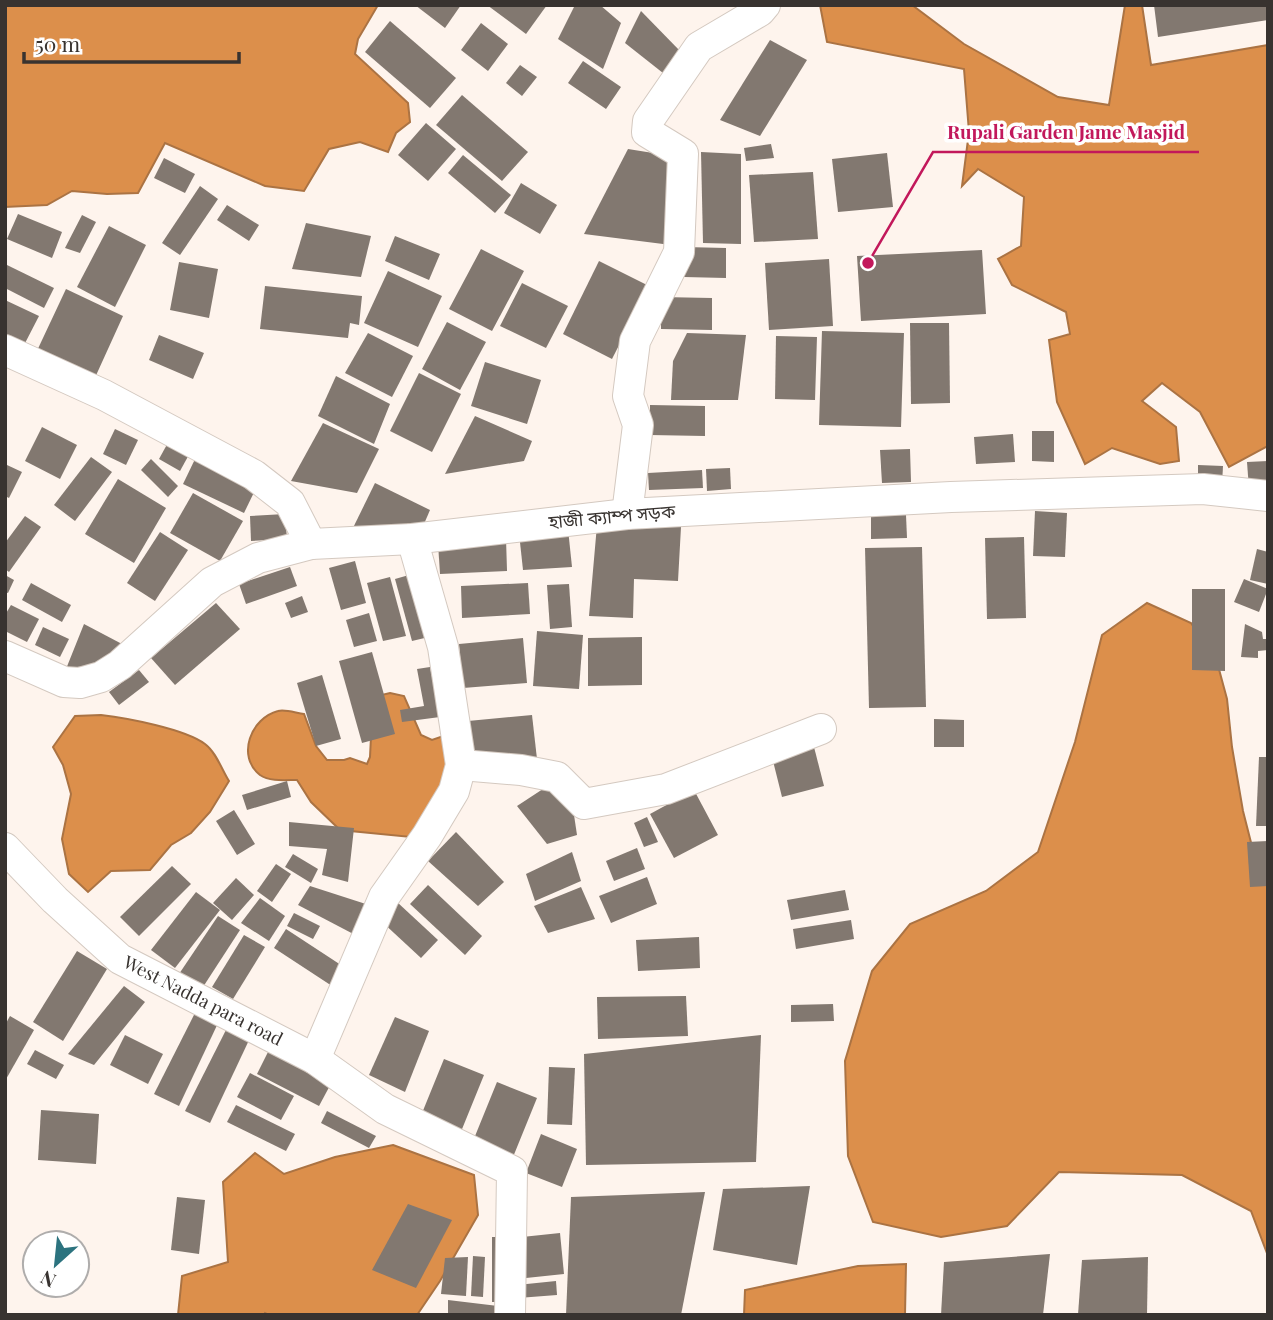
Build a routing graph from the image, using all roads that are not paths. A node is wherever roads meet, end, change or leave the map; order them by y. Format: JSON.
{"nodes":[{"id":1,"x":765,"y":5,"type":"edge"},
{"id":2,"x":5,"y":350,"type":"edge"},
{"id":3,"x":1268,"y":496,"type":"edge"},
{"id":4,"x":627,"y":514,"type":"junction"},
{"id":5,"x":412,"y":539,"type":"junction"},
{"id":6,"x":311,"y":544,"type":"junction"},
{"id":7,"x":5,"y":656,"type":"edge"},
{"id":8,"x":821,"y":729,"type":"dead end"},
{"id":9,"x":461,"y":765,"type":"junction"},
{"id":10,"x":5,"y":848,"type":"edge"},
{"id":11,"x":316,"y":1059,"type":"junction"},
{"id":12,"x":510,"y":1315,"type":"edge"}],
"edges":[{"from":1,"to":4,"type":"street"},
{"from":2,"to":6,"type":"street"},
{"from":3,"to":4,"type":"street","name":"হাজী ক্যাম্প সড়ক"},
{"from":4,"to":5,"type":"street","name":"হাজী ক্যাম্প সড়ক"},
{"from":5,"to":6,"type":"street","name":"হাজী ক্যাম্প সড়ক"},
{"from":5,"to":9,"type":"street"},
{"from":6,"to":7,"type":"street","name":"হাজী ক্যাম্প সড়ক"},
{"from":8,"to":9,"type":"street"},
{"from":9,"to":11,"type":"street"},
{"from":10,"to":11,"type":"street","name":"West Nadda para road"},
{"from":11,"to":12,"type":"street","name":"West Nadda para road"}]}
